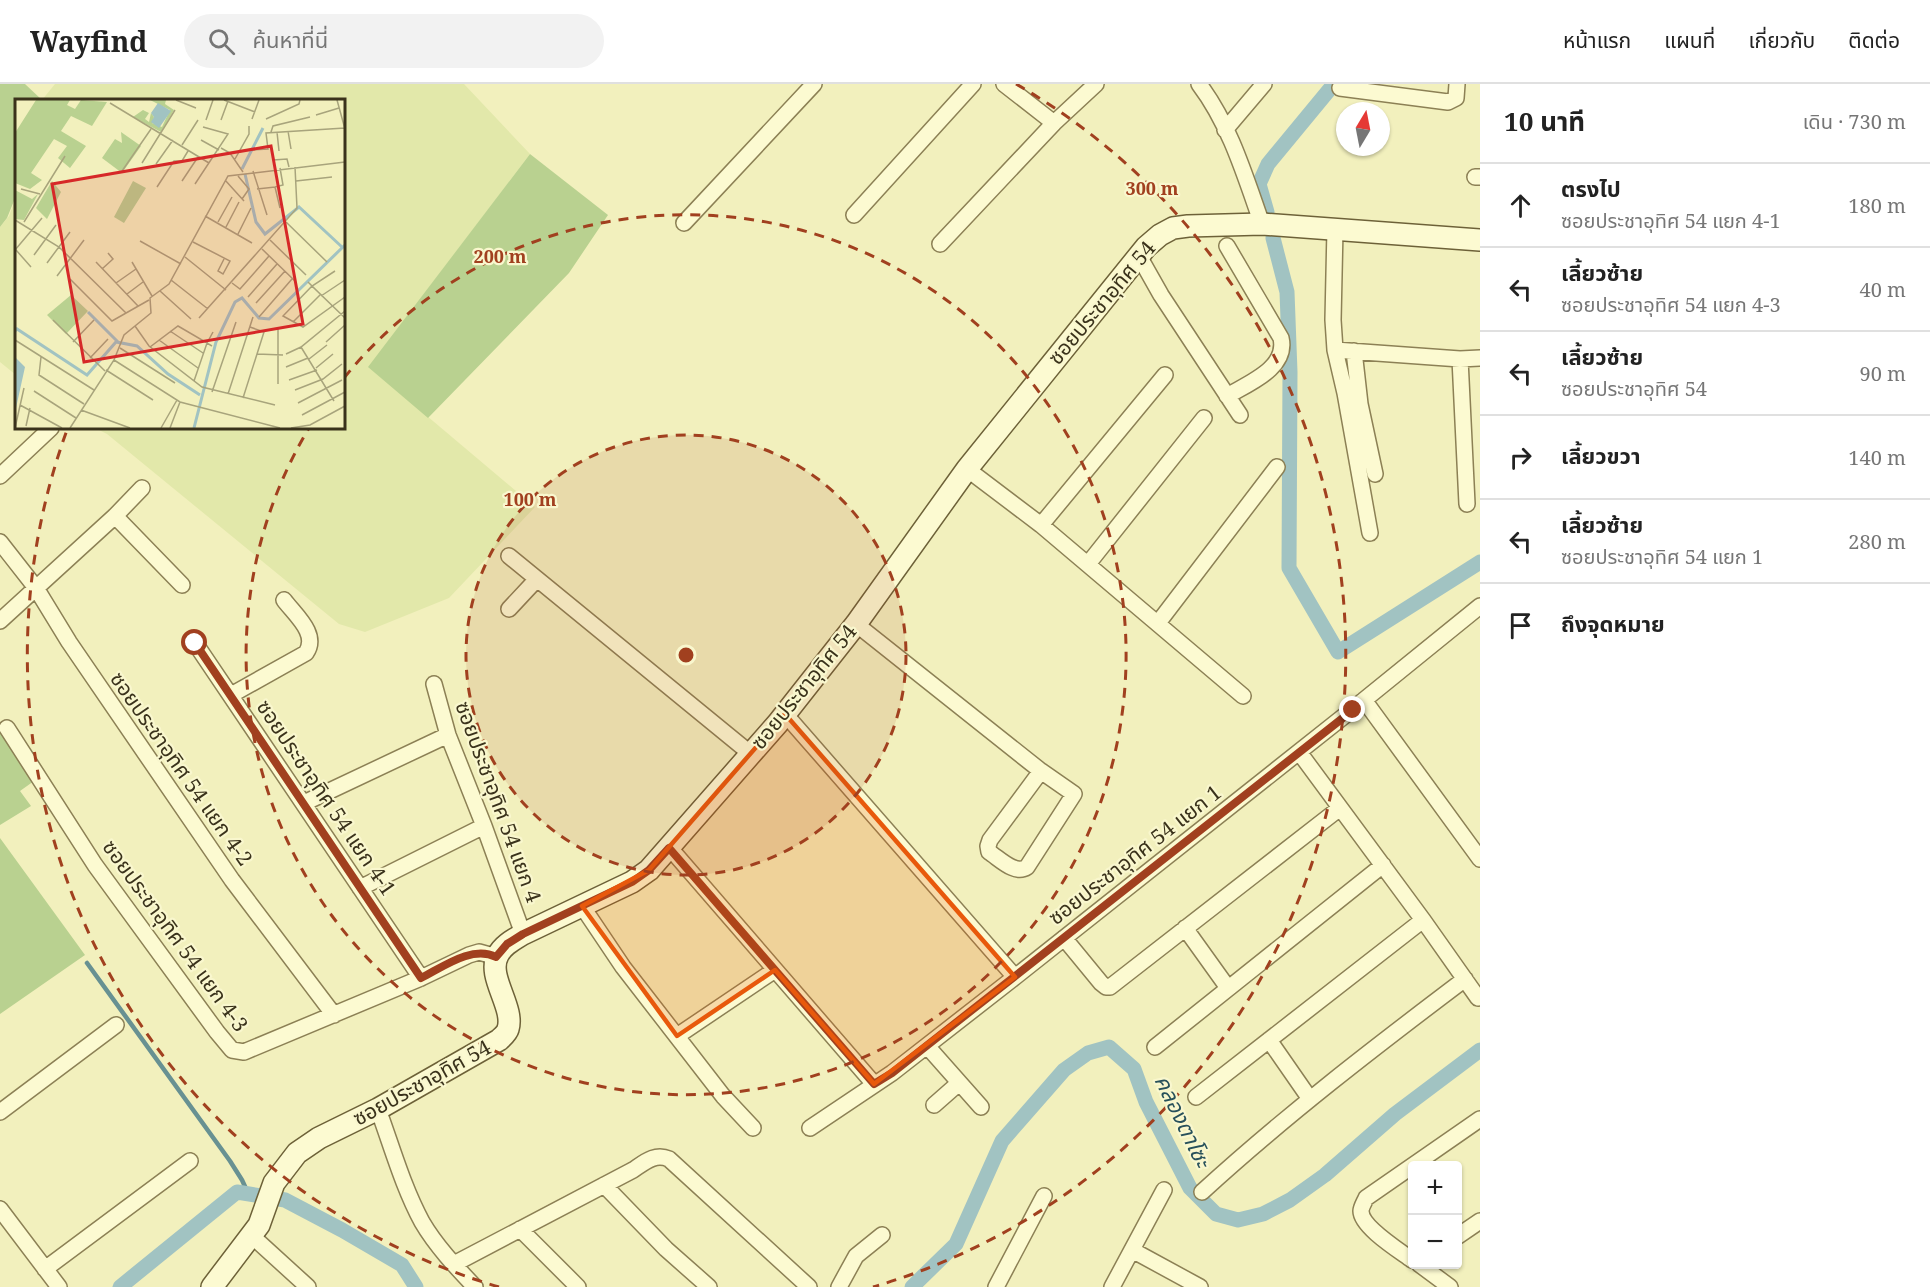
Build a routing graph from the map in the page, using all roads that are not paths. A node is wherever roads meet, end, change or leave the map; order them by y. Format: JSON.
{"nodes":[{"id":1,"x":814,"y":84,"type":"edge"},
{"id":2,"x":973,"y":84,"type":"edge"},
{"id":3,"x":1004,"y":84,"type":"edge"},
{"id":4,"x":1096,"y":84,"type":"edge"},
{"id":5,"x":1199,"y":84,"type":"edge"},
{"id":6,"x":1264,"y":84,"type":"edge"},
{"id":7,"x":1457,"y":84,"type":"edge"},
{"id":8,"x":1340,"y":88,"type":"dead end"},
{"id":9,"x":1054,"y":123,"type":"junction"},
{"id":10,"x":1225,"y":130,"type":"junction"},
{"id":11,"x":854,"y":215,"type":"dead end"},
{"id":12,"x":684,"y":223,"type":"dead end"},
{"id":13,"x":1262,"y":224,"type":"junction"},
{"id":14,"x":1335,"y":229,"type":"junction"},
{"id":15,"x":1480,"y":240,"type":"edge"},
{"id":16,"x":940,"y":244,"type":"dead end"},
{"id":17,"x":1227,"y":246,"type":"dead end"},
{"id":18,"x":1139,"y":256,"type":"junction"},
{"id":19,"x":1335,"y":350,"type":"junction"},
{"id":20,"x":1354,"y":351,"type":"junction"},
{"id":21,"x":1480,"y":358,"type":"edge"},
{"id":22,"x":1460,"y":359,"type":"junction"},
{"id":23,"x":1165,"y":375,"type":"dead end"},
{"id":24,"x":1227,"y":396,"type":"junction"},
{"id":25,"x":1240,"y":415,"type":"dead end"},
{"id":26,"x":1203,"y":418,"type":"dead end"},
{"id":27,"x":50,"y":429,"type":"edge"},
{"id":28,"x":1277,"y":467,"type":"dead end"},
{"id":29,"x":967,"y":469,"type":"junction"},
{"id":30,"x":1375,"y":474,"type":"dead end"},
{"id":31,"x":0,"y":476,"type":"edge"},
{"id":32,"x":142,"y":488,"type":"dead end"},
{"id":33,"x":1467,"y":504,"type":"dead end"},
{"id":34,"x":115,"y":516,"type":"junction"},
{"id":35,"x":1041,"y":525,"type":"junction"},
{"id":36,"x":1370,"y":533,"type":"dead end"},
{"id":37,"x":0,"y":542,"type":"edge"},
{"id":38,"x":509,"y":555,"type":"dead end"},
{"id":39,"x":1088,"y":564,"type":"junction"},
{"id":40,"x":537,"y":579,"type":"junction"},
{"id":41,"x":182,"y":585,"type":"dead end"},
{"id":42,"x":36,"y":588,"type":"junction"},
{"id":43,"x":284,"y":600,"type":"dead end"},
{"id":44,"x":1480,"y":606,"type":"edge"},
{"id":45,"x":509,"y":609,"type":"dead end"},
{"id":46,"x":0,"y":621,"type":"edge"},
{"id":47,"x":856,"y":624,"type":"junction"},
{"id":48,"x":1158,"y":624,"type":"junction"},
{"id":49,"x":195,"y":643,"type":"dead end"},
{"id":50,"x":434,"y":684,"type":"dead end"},
{"id":51,"x":231,"y":695,"type":"junction"},
{"id":52,"x":1243,"y":696,"type":"dead end"},
{"id":53,"x":1364,"y":700,"type":"junction"},
{"id":54,"x":785,"y":714,"type":"junction"},
{"id":55,"x":7,"y":728,"type":"dead end"},
{"id":56,"x":448,"y":735,"type":"junction"},
{"id":57,"x":1299,"y":752,"type":"junction"},
{"id":58,"x":751,"y":754,"type":"junction"},
{"id":59,"x":1041,"y":771,"type":"junction"},
{"id":60,"x":304,"y":803,"type":"junction"},
{"id":61,"x":1340,"y":808,"type":"junction"},
{"id":62,"x":484,"y":826,"type":"junction"},
{"id":63,"x":669,"y":848,"type":"junction"},
{"id":64,"x":1480,"y":859,"type":"edge"},
{"id":65,"x":1383,"y":865,"type":"junction"},
{"id":66,"x":360,"y":888,"type":"junction"},
{"id":67,"x":582,"y":906,"type":"junction"},
{"id":68,"x":1424,"y":921,"type":"junction"},
{"id":69,"x":1185,"y":928,"type":"junction"},
{"id":70,"x":523,"y":934,"type":"junction"},
{"id":71,"x":1064,"y":938,"type":"junction"},
{"id":72,"x":496,"y":957,"type":"junction"},
{"id":73,"x":775,"y":970,"type":"junction"},
{"id":74,"x":1015,"y":977,"type":"junction"},
{"id":75,"x":421,"y":978,"type":"junction"},
{"id":76,"x":1465,"y":979,"type":"junction"},
{"id":77,"x":1228,"y":988,"type":"junction"},
{"id":78,"x":1478,"y":999,"type":"dead end"},
{"id":79,"x":334,"y":1015,"type":"junction"},
{"id":80,"x":117,"y":1025,"type":"dead end"},
{"id":81,"x":677,"y":1036,"type":"junction"},
{"id":82,"x":1269,"y":1040,"type":"junction"},
{"id":83,"x":927,"y":1046,"type":"junction"},
{"id":84,"x":1155,"y":1047,"type":"dead end"},
{"id":85,"x":959,"y":1083,"type":"junction"},
{"id":86,"x":874,"y":1084,"type":"junction"},
{"id":87,"x":1196,"y":1097,"type":"dead end"},
{"id":88,"x":1310,"y":1099,"type":"junction"},
{"id":89,"x":934,"y":1105,"type":"dead end"},
{"id":90,"x":981,"y":1107,"type":"dead end"},
{"id":91,"x":378,"y":1109,"type":"junction"},
{"id":92,"x":0,"y":1112,"type":"edge"},
{"id":93,"x":1480,"y":1119,"type":"edge"},
{"id":94,"x":753,"y":1128,"type":"dead end"},
{"id":95,"x":810,"y":1128,"type":"dead end"},
{"id":96,"x":190,"y":1161,"type":"dead end"},
{"id":97,"x":604,"y":1185,"type":"junction"},
{"id":98,"x":1164,"y":1190,"type":"dead end"},
{"id":99,"x":1202,"y":1192,"type":"dead end"},
{"id":100,"x":1044,"y":1196,"type":"dead end"},
{"id":101,"x":0,"y":1209,"type":"edge"},
{"id":102,"x":1480,"y":1221,"type":"edge"},
{"id":103,"x":520,"y":1229,"type":"junction"},
{"id":104,"x":1462,"y":1233,"type":"edge"},
{"id":105,"x":882,"y":1235,"type":"dead end"},
{"id":106,"x":252,"y":1236,"type":"junction"},
{"id":107,"x":1132,"y":1250,"type":"junction"},
{"id":108,"x":1408,"y":1256,"type":"edge"},
{"id":109,"x":454,"y":1264,"type":"junction"},
{"id":110,"x":45,"y":1269,"type":"junction"},
{"id":111,"x":1426,"y":1269,"type":"edge"},
{"id":112,"x":59,"y":1287,"type":"edge"},
{"id":113,"x":212,"y":1287,"type":"edge"},
{"id":114,"x":309,"y":1287,"type":"edge"},
{"id":115,"x":475,"y":1287,"type":"edge"},
{"id":116,"x":578,"y":1287,"type":"edge"},
{"id":117,"x":709,"y":1287,"type":"edge"},
{"id":118,"x":809,"y":1287,"type":"edge"},
{"id":119,"x":839,"y":1287,"type":"edge"},
{"id":120,"x":996,"y":1287,"type":"edge"},
{"id":121,"x":1113,"y":1287,"type":"edge"},
{"id":122,"x":1200,"y":1287,"type":"edge"},
{"id":123,"x":1450,"y":1287,"type":"edge"}],
"edges":[{"from":1,"to":12,"type":"street"},
{"from":2,"to":11,"type":"street"},
{"from":3,"to":9,"type":"street"},
{"from":4,"to":9,"type":"street"},
{"from":5,"to":10,"type":"street"},
{"from":6,"to":10,"type":"street"},
{"from":7,"to":8,"type":"street"},
{"from":9,"to":16,"type":"street"},
{"from":10,"to":13,"type":"street"},
{"from":13,"to":14,"type":"street","name":"ซอยประชาอุทิศ 54"},
{"from":13,"to":18,"type":"street","name":"ซอยประชาอุทิศ 54"},
{"from":14,"to":15,"type":"street","name":"ซอยประชาอุทิศ 54"},
{"from":14,"to":19,"type":"street"},
{"from":17,"to":24,"type":"street"},
{"from":18,"to":24,"type":"street"},
{"from":18,"to":29,"type":"street","name":"ซอยประชาอุทิศ 54"},
{"from":19,"to":20,"type":"street"},
{"from":19,"to":36,"type":"street"},
{"from":20,"to":22,"type":"street"},
{"from":20,"to":30,"type":"street"},
{"from":21,"to":22,"type":"street"},
{"from":22,"to":33,"type":"street"},
{"from":23,"to":35,"type":"street"},
{"from":24,"to":25,"type":"street"},
{"from":26,"to":39,"type":"street"},
{"from":27,"to":31,"type":"street"},
{"from":28,"to":48,"type":"street"},
{"from":29,"to":35,"type":"street"},
{"from":29,"to":47,"type":"street","name":"ซอยประชาอุทิศ 54"},
{"from":32,"to":34,"type":"street"},
{"from":34,"to":41,"type":"street"},
{"from":34,"to":42,"type":"street"},
{"from":35,"to":39,"type":"street"},
{"from":37,"to":42,"type":"street","name":"ซอยประชาอุทิศ 54 แยก 4-2"},
{"from":38,"to":40,"type":"street"},
{"from":39,"to":48,"type":"street"},
{"from":40,"to":45,"type":"street"},
{"from":40,"to":58,"type":"street"},
{"from":42,"to":46,"type":"street"},
{"from":42,"to":79,"type":"street","name":"ซอยประชาอุทิศ 54 แยก 4-2"},
{"from":43,"to":51,"type":"street"},
{"from":44,"to":53,"type":"street","name":"ซอยประชาอุทิศ 54 แยก 1"},
{"from":47,"to":54,"type":"street","name":"ซอยประชาอุทิศ 54"},
{"from":47,"to":59,"type":"street"},
{"from":48,"to":52,"type":"street"},
{"from":49,"to":51,"type":"street","name":"ซอยประชาอุทิศ 54 แยก 4-1"},
{"from":50,"to":56,"type":"street","name":"ซอยประชาอุทิศ 54 แยก 4"},
{"from":51,"to":60,"type":"street","name":"ซอยประชาอุทิศ 54 แยก 4-1"},
{"from":53,"to":57,"type":"street","name":"ซอยประชาอุทิศ 54 แยก 1"},
{"from":53,"to":64,"type":"street"},
{"from":54,"to":58,"type":"street","name":"ซอยประชาอุทิศ 54"},
{"from":54,"to":74,"type":"street"},
{"from":55,"to":79,"type":"street","name":"ซอยประชาอุทิศ 54 แยก 4-3"},
{"from":56,"to":60,"type":"street"},
{"from":56,"to":62,"type":"street","name":"ซอยประชาอุทิศ 54 แยก 4"},
{"from":57,"to":61,"type":"street"},
{"from":57,"to":71,"type":"street","name":"ซอยประชาอุทิศ 54 แยก 1"},
{"from":58,"to":63,"type":"street","name":"ซอยประชาอุทิศ 54"},
{"from":59,"to":59,"type":"street"},
{"from":60,"to":66,"type":"street","name":"ซอยประชาอุทิศ 54 แยก 4-1"},
{"from":61,"to":65,"type":"street"},
{"from":61,"to":69,"type":"street"},
{"from":62,"to":66,"type":"street"},
{"from":62,"to":70,"type":"street","name":"ซอยประชาอุทิศ 54 แยก 4"},
{"from":63,"to":67,"type":"street","name":"ซอยประชาอุทิศ 54"},
{"from":63,"to":73,"type":"street"},
{"from":65,"to":68,"type":"street"},
{"from":65,"to":77,"type":"street"},
{"from":66,"to":75,"type":"street","name":"ซอยประชาอุทิศ 54 แยก 4-1"},
{"from":67,"to":70,"type":"street","name":"ซอยประชาอุทิศ 54"},
{"from":67,"to":81,"type":"street"},
{"from":68,"to":76,"type":"street"},
{"from":68,"to":82,"type":"street"},
{"from":69,"to":71,"type":"street"},
{"from":69,"to":77,"type":"street"},
{"from":70,"to":72,"type":"street","name":"ซอยประชาอุทิศ 54"},
{"from":71,"to":74,"type":"street","name":"ซอยประชาอุทิศ 54 แยก 1"},
{"from":72,"to":75,"type":"street","name":"ซอยประชาอุทิศ 54 แยก 4-3"},
{"from":72,"to":91,"type":"street","name":"ซอยประชาอุทิศ 54"},
{"from":73,"to":81,"type":"street"},
{"from":73,"to":86,"type":"street"},
{"from":74,"to":83,"type":"street","name":"ซอยประชาอุทิศ 54 แยก 1"},
{"from":75,"to":79,"type":"street","name":"ซอยประชาอุทิศ 54 แยก 4-3"},
{"from":76,"to":78,"type":"street"},
{"from":76,"to":88,"type":"street"},
{"from":77,"to":84,"type":"street"},
{"from":80,"to":92,"type":"street"},
{"from":81,"to":94,"type":"street"},
{"from":82,"to":87,"type":"street"},
{"from":82,"to":88,"type":"street"},
{"from":83,"to":85,"type":"street"},
{"from":83,"to":86,"type":"street","name":"ซอยประชาอุทิศ 54 แยก 1"},
{"from":85,"to":89,"type":"street"},
{"from":85,"to":90,"type":"street"},
{"from":86,"to":95,"type":"street","name":"ซอยประชาอุทิศ 54 แยก 1"},
{"from":88,"to":99,"type":"street"},
{"from":91,"to":106,"type":"street","name":"ซอยประชาอุทิศ 54"},
{"from":91,"to":109,"type":"street"},
{"from":93,"to":108,"type":"street"},
{"from":96,"to":110,"type":"street"},
{"from":97,"to":103,"type":"street"},
{"from":97,"to":117,"type":"street"},
{"from":97,"to":118,"type":"street"},
{"from":98,"to":107,"type":"street"},
{"from":100,"to":120,"type":"street"},
{"from":101,"to":110,"type":"street"},
{"from":102,"to":104,"type":"street"},
{"from":103,"to":109,"type":"street"},
{"from":103,"to":116,"type":"street"},
{"from":105,"to":119,"type":"street"},
{"from":106,"to":113,"type":"street","name":"ซอยประชาอุทิศ 54"},
{"from":106,"to":114,"type":"street"},
{"from":107,"to":121,"type":"street"},
{"from":107,"to":122,"type":"street"},
{"from":109,"to":115,"type":"street"},
{"from":110,"to":112,"type":"street"},
{"from":111,"to":123,"type":"street"}]}
